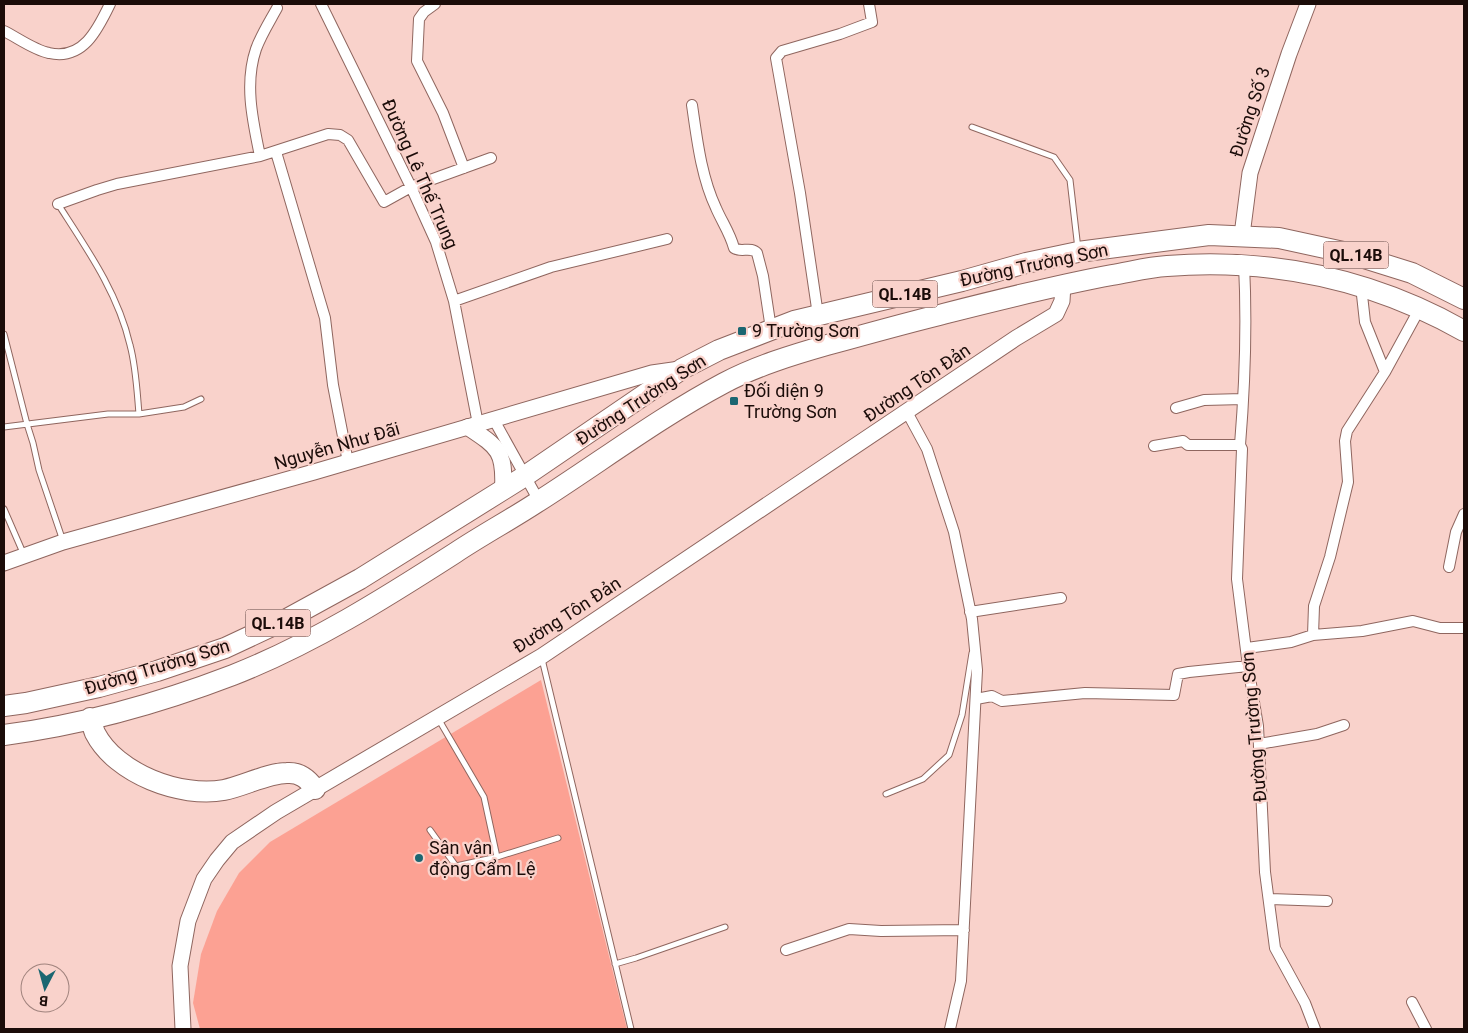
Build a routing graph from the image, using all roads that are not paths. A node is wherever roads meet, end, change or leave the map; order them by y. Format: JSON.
{"nodes":[{"id":1,"x":110,"y":4,"type":"edge"},
{"id":2,"x":322,"y":4,"type":"edge"},
{"id":3,"x":435,"y":4,"type":"edge"},
{"id":4,"x":869,"y":4,"type":"edge"},
{"id":5,"x":1308,"y":4,"type":"edge"},
{"id":6,"x":277,"y":8,"type":"dead end"},
{"id":7,"x":4,"y":31,"type":"edge"},
{"id":8,"x":692,"y":105,"type":"dead end"},
{"id":9,"x":972,"y":127,"type":"dead end"},
{"id":10,"x":276,"y":152,"type":"junction"},
{"id":11,"x":260,"y":156,"type":"junction"},
{"id":12,"x":492,"y":158,"type":"dead end"},
{"id":13,"x":464,"y":168,"type":"junction"},
{"id":14,"x":411,"y":187,"type":"junction"},
{"id":15,"x":58,"y":204,"type":"joint"},
{"id":16,"x":1242,"y":235,"type":"junction"},
{"id":17,"x":666,"y":239,"type":"dead end"},
{"id":18,"x":1078,"y":252,"type":"junction"},
{"id":19,"x":1244,"y":264,"type":"junction"},
{"id":20,"x":1063,"y":284,"type":"junction"},
{"id":21,"x":1361,"y":286,"type":"junction"},
{"id":22,"x":1464,"y":299,"type":"edge"},
{"id":23,"x":454,"y":301,"type":"junction"},
{"id":24,"x":1420,"y":308,"type":"junction"},
{"id":25,"x":818,"y":315,"type":"junction"},
{"id":26,"x":770,"y":329,"type":"junction"},
{"id":27,"x":1464,"y":331,"type":"edge"},
{"id":28,"x":4,"y":334,"type":"edge"},
{"id":29,"x":682,"y":369,"type":"junction"},
{"id":30,"x":1385,"y":372,"type":"junction"},
{"id":31,"x":202,"y":399,"type":"dead end"},
{"id":32,"x":1243,"y":399,"type":"junction"},
{"id":33,"x":1176,"y":408,"type":"dead end"},
{"id":34,"x":907,"y":412,"type":"junction"},
{"id":35,"x":139,"y":414,"type":"junction"},
{"id":36,"x":494,"y":420,"type":"junction"},
{"id":37,"x":27,"y":424,"type":"junction"},
{"id":38,"x":4,"y":426,"type":"edge"},
{"id":39,"x":473,"y":426,"type":"junction"},
{"id":40,"x":1240,"y":445,"type":"junction"},
{"id":41,"x":1154,"y":446,"type":"dead end"},
{"id":42,"x":348,"y":462,"type":"junction"},
{"id":43,"x":525,"y":476,"type":"junction"},
{"id":44,"x":503,"y":489,"type":"junction"},
{"id":45,"x":539,"y":501,"type":"junction"},
{"id":46,"x":4,"y":509,"type":"edge"},
{"id":47,"x":1464,"y":514,"type":"edge"},
{"id":48,"x":63,"y":542,"type":"junction"},
{"id":49,"x":24,"y":556,"type":"junction"},
{"id":50,"x":4,"y":563,"type":"edge"},
{"id":51,"x":1449,"y":567,"type":"dead end"},
{"id":52,"x":1061,"y":598,"type":"dead end"},
{"id":53,"x":970,"y":612,"type":"junction"},
{"id":54,"x":1464,"y":628,"type":"edge"},
{"id":55,"x":1313,"y":635,"type":"junction"},
{"id":56,"x":974,"y":641,"type":"junction"},
{"id":57,"x":1247,"y":648,"type":"junction"},
{"id":58,"x":542,"y":656,"type":"junction"},
{"id":59,"x":1248,"y":666,"type":"junction"},
{"id":60,"x":976,"y":699,"type":"junction"},
{"id":61,"x":4,"y":706,"type":"edge"},
{"id":62,"x":438,"y":717,"type":"junction"},
{"id":63,"x":90,"y":718,"type":"junction"},
{"id":64,"x":1344,"y":725,"type":"dead end"},
{"id":65,"x":4,"y":735,"type":"edge"},
{"id":66,"x":1259,"y":744,"type":"junction"},
{"id":67,"x":315,"y":790,"type":"junction"},
{"id":68,"x":886,"y":794,"type":"dead end"},
{"id":69,"x":430,"y":830,"type":"dead end"},
{"id":70,"x":558,"y":838,"type":"dead end"},
{"id":71,"x":497,"y":857,"type":"junction"},
{"id":72,"x":1270,"y":899,"type":"junction"},
{"id":73,"x":1327,"y":901,"type":"dead end"},
{"id":74,"x":725,"y":928,"type":"dead end"},
{"id":75,"x":964,"y":930,"type":"junction"},
{"id":76,"x":786,"y":950,"type":"dead end"},
{"id":77,"x":615,"y":964,"type":"junction"},
{"id":78,"x":1412,"y":1002,"type":"dead end"},
{"id":79,"x":183,"y":1029,"type":"edge"},
{"id":80,"x":631,"y":1029,"type":"edge"},
{"id":81,"x":950,"y":1029,"type":"edge"},
{"id":82,"x":1315,"y":1029,"type":"edge"},
{"id":83,"x":1426,"y":1029,"type":"edge"}],
"edges":[{"from":1,"to":7,"type":"street"},
{"from":2,"to":14,"type":"street","name":"Đường Lê Thế Trung"},
{"from":3,"to":13,"type":"street"},
{"from":4,"to":25,"type":"street"},
{"from":5,"to":16,"type":"street","name":"Đường Số 3"},
{"from":6,"to":11,"type":"street"},
{"from":8,"to":26,"type":"street"},
{"from":9,"to":18,"type":"lane"},
{"from":10,"to":11,"type":"street"},
{"from":10,"to":14,"type":"street"},
{"from":10,"to":42,"type":"street"},
{"from":11,"to":15,"type":"street"},
{"from":12,"to":13,"type":"street"},
{"from":13,"to":14,"type":"street"},
{"from":14,"to":23,"type":"street","name":"Đường Lê Thế Trung"},
{"from":15,"to":35,"type":"lane"},
{"from":16,"to":18,"type":"highway","name":"Đường Trường Sơn","number":"QL.14B"},
{"from":16,"to":22,"type":"highway","name":"Đường Trường Sơn","number":"QL.14B"},
{"from":17,"to":23,"type":"street"},
{"from":18,"to":25,"type":"highway","name":"Đường Trường Sơn","number":"QL.14B"},
{"from":19,"to":20,"type":"highway","name":"Đường Trường Sơn","number":"QL.14B"},
{"from":19,"to":21,"type":"highway","name":"Đường Trường Sơn","number":"QL.14B"},
{"from":19,"to":32,"type":"street","name":"Đường Trường Sơn"},
{"from":20,"to":34,"type":"street","name":"Đường Tôn Đản"},
{"from":20,"to":45,"type":"highway","name":"Đường Trường Sơn","number":"QL.14B"},
{"from":21,"to":24,"type":"highway","name":"Đường Trường Sơn","number":"QL.14B"},
{"from":21,"to":30,"type":"street"},
{"from":23,"to":39,"type":"street","name":"Đường Lê Thế Trung"},
{"from":24,"to":27,"type":"highway","name":"Đường Trường Sơn","number":"QL.14B"},
{"from":24,"to":30,"type":"street"},
{"from":25,"to":26,"type":"highway","name":"Đường Trường Sơn","number":"QL.14B"},
{"from":26,"to":29,"type":"highway","name":"Đường Trường Sơn","number":"QL.14B"},
{"from":28,"to":37,"type":"lane"},
{"from":29,"to":36,"type":"street","name":"Nguyễn Như Đãi"},
{"from":29,"to":43,"type":"highway","name":"Đường Trường Sơn","number":"QL.14B"},
{"from":30,"to":55,"type":"street"},
{"from":31,"to":35,"type":"lane"},
{"from":32,"to":33,"type":"street"},
{"from":32,"to":40,"type":"street","name":"Đường Trường Sơn"},
{"from":34,"to":53,"type":"street"},
{"from":34,"to":58,"type":"street","name":"Đường Tôn Đản"},
{"from":35,"to":37,"type":"lane"},
{"from":36,"to":39,"type":"street","name":"Nguyễn Như Đãi"},
{"from":36,"to":43,"type":"street"},
{"from":37,"to":38,"type":"lane"},
{"from":37,"to":48,"type":"lane"},
{"from":39,"to":42,"type":"street","name":"Nguyễn Như Đãi"},
{"from":39,"to":44,"type":"main road"},
{"from":40,"to":41,"type":"street"},
{"from":40,"to":57,"type":"street","name":"Đường Trường Sơn"},
{"from":42,"to":48,"type":"street","name":"Nguyễn Như Đãi"},
{"from":43,"to":44,"type":"highway","name":"Đường Trường Sơn","number":"QL.14B"},
{"from":43,"to":45,"type":"street"},
{"from":44,"to":61,"type":"highway","name":"Đường Trường Sơn","number":"QL.14B"},
{"from":45,"to":63,"type":"highway","name":"Đường Trường Sơn","number":"QL.14B"},
{"from":46,"to":49,"type":"lane"},
{"from":47,"to":51,"type":"street"},
{"from":48,"to":49,"type":"street","name":"Nguyễn Như Đãi"},
{"from":49,"to":50,"type":"street","name":"Nguyễn Như Đãi"},
{"from":52,"to":53,"type":"street"},
{"from":53,"to":56,"type":"street"},
{"from":54,"to":55,"type":"street"},
{"from":55,"to":57,"type":"street"},
{"from":56,"to":60,"type":"street"},
{"from":56,"to":68,"type":"lane"},
{"from":57,"to":59,"type":"street","name":"Đường Trường Sơn"},
{"from":58,"to":62,"type":"street","name":"Đường Tôn Đản"},
{"from":58,"to":77,"type":"lane"},
{"from":59,"to":60,"type":"street"},
{"from":59,"to":66,"type":"street","name":"Đường Trường Sơn"},
{"from":60,"to":75,"type":"street"},
{"from":62,"to":67,"type":"street","name":"Đường Tôn Đản"},
{"from":62,"to":71,"type":"lane"},
{"from":63,"to":65,"type":"highway","name":"Đường Trường Sơn","number":"QL.14B"},
{"from":63,"to":67,"type":"highway"},
{"from":64,"to":66,"type":"street"},
{"from":66,"to":72,"type":"street","name":"Đường Trường Sơn"},
{"from":67,"to":79,"type":"street","name":"Đường Tôn Đản"},
{"from":69,"to":71,"type":"lane"},
{"from":70,"to":71,"type":"lane"},
{"from":72,"to":73,"type":"street"},
{"from":72,"to":82,"type":"street","name":"Đường Trường Sơn"},
{"from":74,"to":77,"type":"lane"},
{"from":75,"to":76,"type":"street"},
{"from":75,"to":81,"type":"street"},
{"from":77,"to":80,"type":"lane"},
{"from":78,"to":83,"type":"street"}]}
